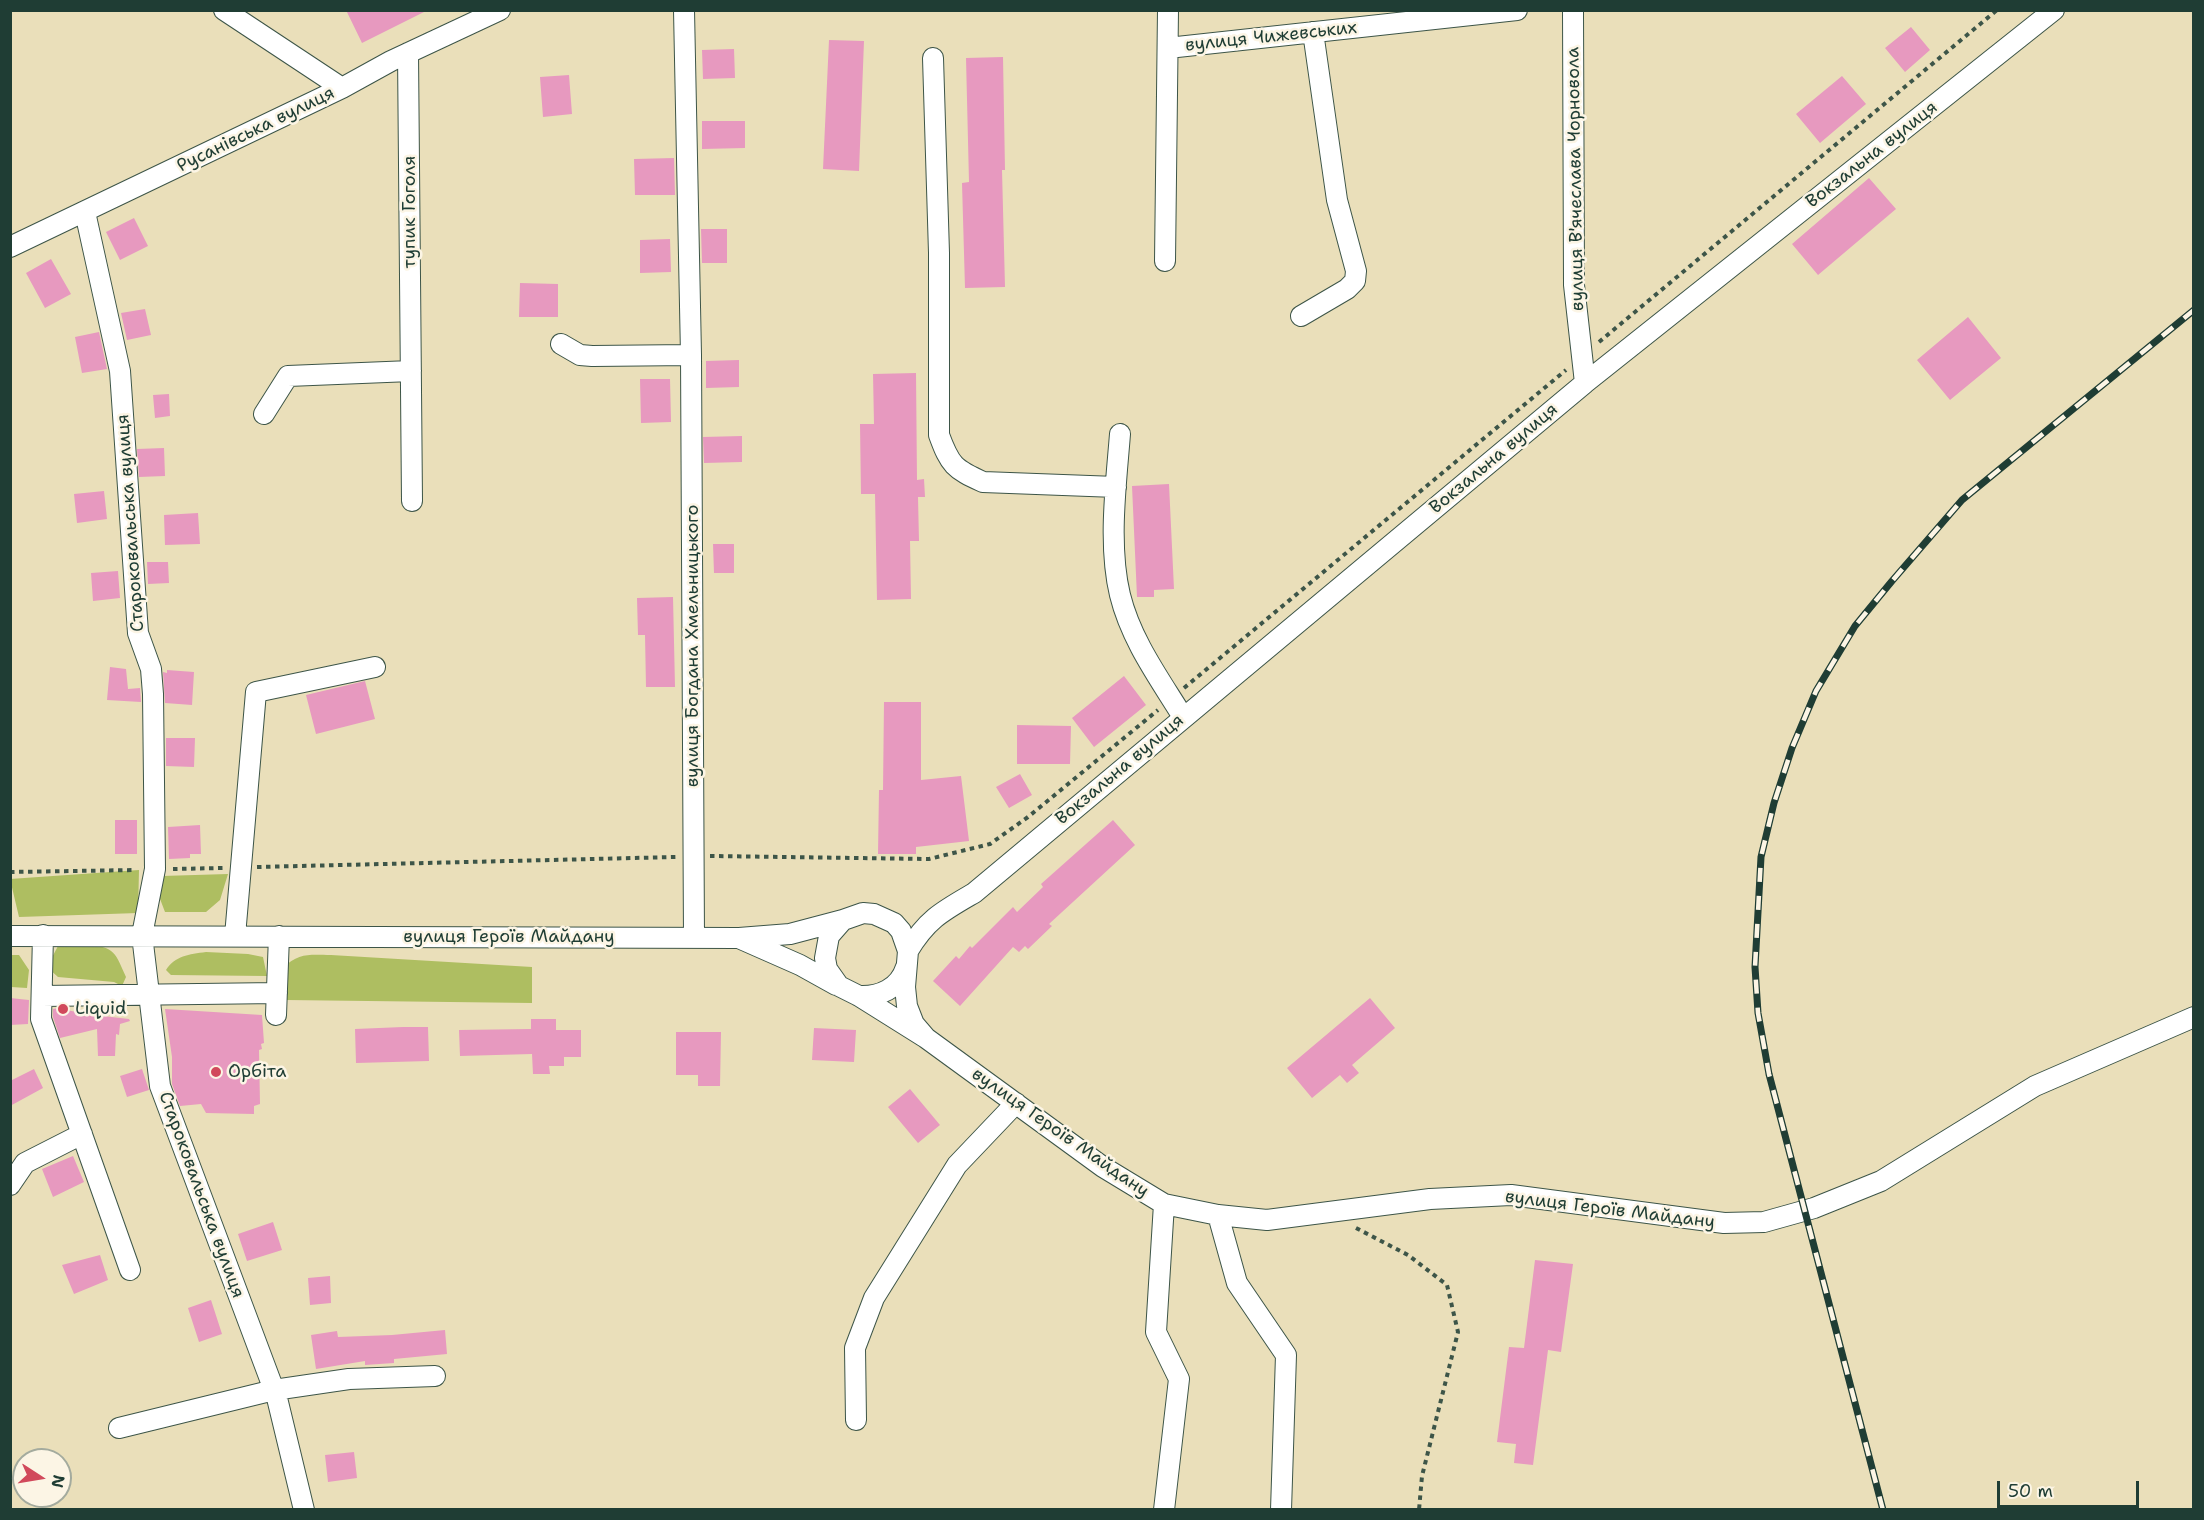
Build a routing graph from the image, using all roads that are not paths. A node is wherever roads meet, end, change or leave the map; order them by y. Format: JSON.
{"nodes":[{"id":1,"x":224,"y":10,"type":"edge"},
{"id":2,"x":500,"y":10,"type":"edge"},
{"id":3,"x":684,"y":10,"type":"edge"},
{"id":4,"x":1168,"y":10,"type":"edge"},
{"id":5,"x":1517,"y":10,"type":"edge"},
{"id":6,"x":1573,"y":10,"type":"edge"},
{"id":7,"x":2054,"y":10,"type":"edge"},
{"id":8,"x":1313,"y":32,"type":"junction"},
{"id":9,"x":1168,"y":48,"type":"junction"},
{"id":10,"x":408,"y":53,"type":"junction"},
{"id":11,"x":933,"y":58,"type":"dead end"},
{"id":12,"x":342,"y":88,"type":"junction"},
{"id":13,"x":85,"y":212,"type":"junction"},
{"id":14,"x":10,"y":247,"type":"edge"},
{"id":15,"x":1165,"y":261,"type":"dead end"},
{"id":16,"x":1301,"y":316,"type":"dead end"},
{"id":17,"x":561,"y":344,"type":"dead end"},
{"id":18,"x":691,"y":355,"type":"junction"},
{"id":19,"x":411,"y":371,"type":"junction"},
{"id":20,"x":1585,"y":383,"type":"junction"},
{"id":21,"x":264,"y":414,"type":"dead end"},
{"id":22,"x":1120,"y":434,"type":"dead end"},
{"id":23,"x":1116,"y":487,"type":"junction"},
{"id":24,"x":411,"y":501,"type":"dead end"},
{"id":25,"x":375,"y":667,"type":"dead end"},
{"id":26,"x":1183,"y":717,"type":"junction"},
{"id":27,"x":938,"y":914,"type":"junction"},
{"id":28,"x":884,"y":917,"type":"junction"},
{"id":29,"x":843,"y":920,"type":"junction"},
{"id":30,"x":43,"y":935,"type":"junction"},
{"id":31,"x":142,"y":935,"type":"junction"},
{"id":32,"x":10,"y":936,"type":"edge"},
{"id":33,"x":235,"y":936,"type":"junction"},
{"id":34,"x":279,"y":936,"type":"junction"},
{"id":35,"x":694,"y":938,"type":"junction"},
{"id":36,"x":739,"y":938,"type":"junction"},
{"id":37,"x":908,"y":957,"type":"junction"},
{"id":38,"x":839,"y":986,"type":"junction"},
{"id":39,"x":277,"y":993,"type":"junction"},
{"id":40,"x":42,"y":996,"type":"junction"},
{"id":41,"x":150,"y":996,"type":"junction"},
{"id":42,"x":859,"y":996,"type":"junction"},
{"id":43,"x":276,"y":1015,"type":"dead end"},
{"id":44,"x":2193,"y":1017,"type":"edge"},
{"id":45,"x":926,"y":1038,"type":"junction"},
{"id":46,"x":1016,"y":1103,"type":"junction"},
{"id":47,"x":82,"y":1134,"type":"junction"},
{"id":48,"x":10,"y":1185,"type":"edge"},
{"id":49,"x":1164,"y":1204,"type":"junction"},
{"id":50,"x":1218,"y":1215,"type":"junction"},
{"id":51,"x":130,"y":1270,"type":"dead end"},
{"id":52,"x":435,"y":1376,"type":"dead end"},
{"id":53,"x":274,"y":1390,"type":"junction"},
{"id":54,"x":856,"y":1420,"type":"dead end"},
{"id":55,"x":119,"y":1428,"type":"dead end"},
{"id":56,"x":304,"y":1509,"type":"edge"},
{"id":57,"x":1164,"y":1509,"type":"edge"},
{"id":58,"x":1281,"y":1509,"type":"edge"}],
"edges":[{"from":1,"to":12,"type":"street"},
{"from":2,"to":10,"type":"street","name":"Русанівська вулиця"},
{"from":3,"to":18,"type":"street","name":"вулиця Богдана Хмельницького"},
{"from":4,"to":9,"type":"street"},
{"from":5,"to":8,"type":"street","name":"вулиця Чижевських"},
{"from":6,"to":20,"type":"street","name":"вулиця В'ячеслава Чорновола"},
{"from":7,"to":20,"type":"street","name":"Вокзальна вулиця"},
{"from":8,"to":9,"type":"street","name":"вулиця Чижевських"},
{"from":8,"to":16,"type":"street"},
{"from":9,"to":15,"type":"street"},
{"from":10,"to":12,"type":"street","name":"Русанівська вулиця"},
{"from":10,"to":19,"type":"street","name":"тупик Гоголя"},
{"from":11,"to":23,"type":"street"},
{"from":12,"to":13,"type":"street","name":"Русанівська вулиця"},
{"from":13,"to":14,"type":"street","name":"Русанівська вулиця"},
{"from":13,"to":31,"type":"street","name":"Староковальська вулиця"},
{"from":17,"to":18,"type":"street"},
{"from":18,"to":35,"type":"street","name":"вулиця Богдана Хмельницького"},
{"from":19,"to":21,"type":"street"},
{"from":19,"to":24,"type":"street","name":"тупик Гоголя"},
{"from":20,"to":26,"type":"street","name":"Вокзальна вулиця"},
{"from":22,"to":23,"type":"street"},
{"from":23,"to":26,"type":"street"},
{"from":25,"to":33,"type":"street"},
{"from":26,"to":27,"type":"street","name":"Вокзальна вулиця"},
{"from":27,"to":28,"type":"street","name":"Вокзальна вулиця"},
{"from":27,"to":37,"type":"street","name":"Вокзальна вулиця"},
{"from":28,"to":29,"type":"street","name":"вулиця Героїв Майдану"},
{"from":28,"to":37,"type":"street"},
{"from":29,"to":36,"type":"street","name":"вулиця Героїв Майдану"},
{"from":29,"to":38,"type":"street"},
{"from":30,"to":31,"type":"street","name":"вулиця Героїв Майдану"},
{"from":30,"to":32,"type":"street","name":"вулиця Героїв Майдану"},
{"from":30,"to":40,"type":"street"},
{"from":31,"to":33,"type":"street","name":"вулиця Героїв Майдану"},
{"from":31,"to":41,"type":"street","name":"Староковальська вулиця"},
{"from":33,"to":34,"type":"street","name":"вулиця Героїв Майдану"},
{"from":34,"to":35,"type":"street","name":"вулиця Героїв Майдану"},
{"from":34,"to":39,"type":"street"},
{"from":35,"to":36,"type":"street","name":"вулиця Героїв Майдану"},
{"from":36,"to":38,"type":"street","name":"вулиця Героїв Майдану"},
{"from":37,"to":42,"type":"street"},
{"from":37,"to":45,"type":"street","name":"вулиця Героїв Майдану"},
{"from":38,"to":42,"type":"street","name":"вулиця Героїв Майдану"},
{"from":39,"to":41,"type":"street"},
{"from":39,"to":43,"type":"street"},
{"from":40,"to":41,"type":"street"},
{"from":40,"to":47,"type":"street"},
{"from":41,"to":53,"type":"street","name":"Староковальська вулиця"},
{"from":42,"to":45,"type":"street","name":"вулиця Героїв Майдану"},
{"from":44,"to":50,"type":"street","name":"вулиця Героїв Майдану"},
{"from":45,"to":46,"type":"street","name":"вулиця Героїв Майдану"},
{"from":46,"to":49,"type":"street","name":"вулиця Героїв Майдану"},
{"from":46,"to":54,"type":"street"},
{"from":47,"to":48,"type":"street"},
{"from":47,"to":51,"type":"street"},
{"from":49,"to":50,"type":"street","name":"вулиця Героїв Майдану"},
{"from":49,"to":57,"type":"street"},
{"from":50,"to":58,"type":"street"},
{"from":52,"to":53,"type":"street"},
{"from":53,"to":55,"type":"street"},
{"from":53,"to":56,"type":"street","name":"Староковальська вулиця"}]}
